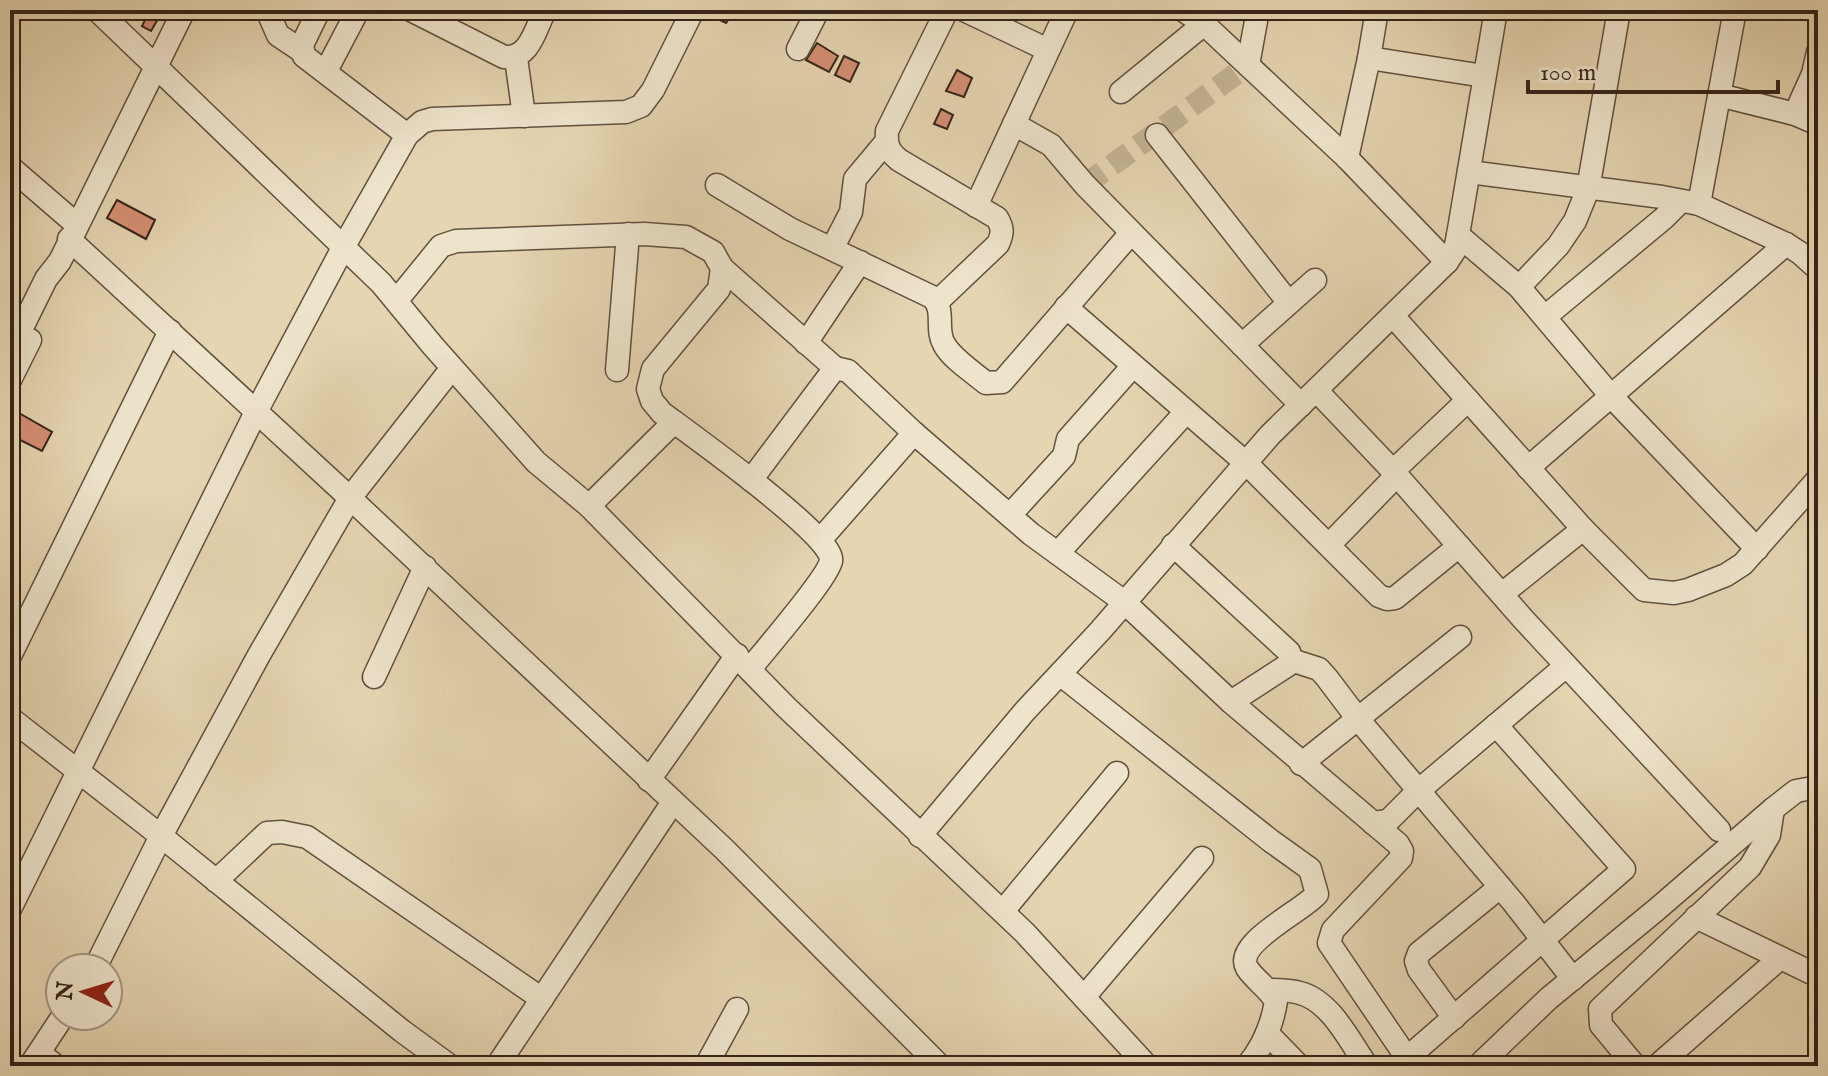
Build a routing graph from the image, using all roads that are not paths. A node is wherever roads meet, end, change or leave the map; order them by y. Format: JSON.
{"nodes":[{"id":1,"x":97,"y":10,"type":"edge"},
{"id":2,"x":184,"y":10,"type":"edge"},
{"id":3,"x":267,"y":10,"type":"edge"},
{"id":4,"x":319,"y":10,"type":"edge"},
{"id":5,"x":358,"y":10,"type":"edge"},
{"id":6,"x":411,"y":10,"type":"edge"},
{"id":7,"x":545,"y":10,"type":"edge"},
{"id":8,"x":693,"y":10,"type":"edge"},
{"id":9,"x":818,"y":10,"type":"edge"},
{"id":10,"x":947,"y":10,"type":"edge"},
{"id":11,"x":964,"y":10,"type":"edge"},
{"id":12,"x":1067,"y":10,"type":"edge"},
{"id":13,"x":1183,"y":10,"type":"edge"},
{"id":14,"x":1258,"y":10,"type":"edge"},
{"id":15,"x":1377,"y":10,"type":"edge"},
{"id":16,"x":1496,"y":10,"type":"edge"},
{"id":17,"x":1619,"y":10,"type":"edge"},
{"id":18,"x":1735,"y":10,"type":"edge"},
{"id":19,"x":1204,"y":24,"type":"junction"},
{"id":20,"x":798,"y":49,"type":"dead end"},
{"id":21,"x":1048,"y":50,"type":"junction"},
{"id":22,"x":302,"y":51,"type":"junction"},
{"id":23,"x":1818,"y":52,"type":"edge"},
{"id":24,"x":516,"y":58,"type":"junction"},
{"id":25,"x":1369,"y":58,"type":"junction"},
{"id":26,"x":157,"y":65,"type":"junction"},
{"id":27,"x":1248,"y":65,"type":"junction"},
{"id":28,"x":326,"y":71,"type":"junction"},
{"id":29,"x":1484,"y":76,"type":"junction"},
{"id":30,"x":1121,"y":92,"type":"dead end"},
{"id":31,"x":1719,"y":95,"type":"junction"},
{"id":32,"x":1795,"y":114,"type":"junction"},
{"id":33,"x":524,"y":116,"type":"junction"},
{"id":34,"x":1014,"y":124,"type":"junction"},
{"id":35,"x":1818,"y":124,"type":"edge"},
{"id":36,"x":407,"y":135,"type":"junction"},
{"id":37,"x":1157,"y":135,"type":"dead end"},
{"id":38,"x":886,"y":142,"type":"junction"},
{"id":39,"x":1347,"y":158,"type":"junction"},
{"id":40,"x":10,"y":167,"type":"edge"},
{"id":41,"x":1469,"y":172,"type":"junction"},
{"id":42,"x":717,"y":185,"type":"dead end"},
{"id":43,"x":1588,"y":189,"type":"junction"},
{"id":44,"x":1690,"y":203,"type":"junction"},
{"id":45,"x":976,"y":206,"type":"junction"},
{"id":46,"x":73,"y":231,"type":"junction"},
{"id":47,"x":1131,"y":233,"type":"junction"},
{"id":48,"x":628,"y":234,"type":"junction"},
{"id":49,"x":1458,"y":235,"type":"junction"},
{"id":50,"x":1786,"y":244,"type":"junction"},
{"id":51,"x":344,"y":246,"type":"junction"},
{"id":52,"x":832,"y":249,"type":"junction"},
{"id":53,"x":60,"y":261,"type":"junction"},
{"id":54,"x":860,"y":262,"type":"junction"},
{"id":55,"x":1447,"y":262,"type":"junction"},
{"id":56,"x":722,"y":268,"type":"junction"},
{"id":57,"x":1818,"y":269,"type":"edge"},
{"id":58,"x":1315,"y":280,"type":"dead end"},
{"id":59,"x":1519,"y":287,"type":"junction"},
{"id":60,"x":397,"y":300,"type":"junction"},
{"id":61,"x":937,"y":302,"type":"junction"},
{"id":62,"x":1289,"y":303,"type":"junction"},
{"id":63,"x":1066,"y":307,"type":"junction"},
{"id":64,"x":1393,"y":316,"type":"junction"},
{"id":65,"x":1546,"y":316,"type":"junction"},
{"id":66,"x":170,"y":331,"type":"junction"},
{"id":67,"x":806,"y":343,"type":"junction"},
{"id":68,"x":1242,"y":345,"type":"junction"},
{"id":69,"x":10,"y":352,"type":"edge"},
{"id":70,"x":1132,"y":367,"type":"junction"},
{"id":71,"x":452,"y":368,"type":"junction"},
{"id":72,"x":835,"y":368,"type":"junction"},
{"id":73,"x":617,"y":370,"type":"dead end"},
{"id":74,"x":10,"y":380,"type":"edge"},
{"id":75,"x":1611,"y":396,"type":"junction"},
{"id":76,"x":1309,"y":398,"type":"junction"},
{"id":77,"x":1468,"y":400,"type":"junction"},
{"id":78,"x":256,"y":412,"type":"junction"},
{"id":79,"x":1185,"y":413,"type":"junction"},
{"id":80,"x":674,"y":422,"type":"junction"},
{"id":81,"x":914,"y":433,"type":"junction"},
{"id":82,"x":1246,"y":463,"type":"junction"},
{"id":83,"x":1528,"y":468,"type":"junction"},
{"id":84,"x":1395,"y":473,"type":"junction"},
{"id":85,"x":751,"y":480,"type":"junction"},
{"id":86,"x":1817,"y":481,"type":"edge"},
{"id":87,"x":350,"y":498,"type":"junction"},
{"id":88,"x":589,"y":506,"type":"junction"},
{"id":89,"x":1010,"y":515,"type":"junction"},
{"id":90,"x":1583,"y":529,"type":"junction"},
{"id":91,"x":821,"y":539,"type":"junction"},
{"id":92,"x":1173,"y":545,"type":"junction"},
{"id":93,"x":1329,"y":545,"type":"junction"},
{"id":94,"x":1459,"y":546,"type":"junction"},
{"id":95,"x":1757,"y":549,"type":"junction"},
{"id":96,"x":1058,"y":553,"type":"junction"},
{"id":97,"x":425,"y":567,"type":"junction"},
{"id":98,"x":1502,"y":594,"type":"junction"},
{"id":99,"x":1123,"y":601,"type":"junction"},
{"id":100,"x":1460,"y":637,"type":"dead end"},
{"id":101,"x":10,"y":656,"type":"edge"},
{"id":102,"x":1291,"y":660,"type":"junction"},
{"id":103,"x":743,"y":662,"type":"junction"},
{"id":104,"x":1566,"y":666,"type":"junction"},
{"id":105,"x":1060,"y":674,"type":"junction"},
{"id":106,"x":374,"y":677,"type":"dead end"},
{"id":107,"x":1231,"y":702,"type":"junction"},
{"id":108,"x":10,"y":718,"type":"edge"},
{"id":109,"x":1358,"y":719,"type":"junction"},
{"id":110,"x":1496,"y":725,"type":"junction"},
{"id":111,"x":1301,"y":764,"type":"junction"},
{"id":112,"x":77,"y":771,"type":"junction"},
{"id":113,"x":1117,"y":773,"type":"dead end"},
{"id":114,"x":649,"y":780,"type":"junction"},
{"id":115,"x":1818,"y":787,"type":"edge"},
{"id":116,"x":1418,"y":791,"type":"junction"},
{"id":117,"x":673,"y":802,"type":"junction"},
{"id":118,"x":1773,"y":809,"type":"junction"},
{"id":119,"x":1373,"y":823,"type":"junction"},
{"id":120,"x":1719,"y":830,"type":"dead end"},
{"id":121,"x":161,"y":836,"type":"junction"},
{"id":122,"x":920,"y":836,"type":"junction"},
{"id":123,"x":1202,"y":858,"type":"dead end"},
{"id":124,"x":216,"y":881,"type":"junction"},
{"id":125,"x":1500,"y":887,"type":"junction"},
{"id":126,"x":10,"y":909,"type":"edge"},
{"id":127,"x":1003,"y":911,"type":"junction"},
{"id":128,"x":1696,"y":917,"type":"junction"},
{"id":129,"x":1544,"y":941,"type":"junction"},
{"id":130,"x":103,"y":952,"type":"edge"},
{"id":131,"x":1780,"y":958,"type":"junction"},
{"id":132,"x":1818,"y":976,"type":"edge"},
{"id":133,"x":1573,"y":979,"type":"junction"},
{"id":134,"x":1269,"y":990,"type":"junction"},
{"id":135,"x":1084,"y":997,"type":"junction"},
{"id":136,"x":542,"y":999,"type":"junction"},
{"id":137,"x":737,"y":1009,"type":"dead end"},
{"id":138,"x":1454,"y":1018,"type":"junction"},
{"id":139,"x":55,"y":1032,"type":"edge"},
{"id":140,"x":1267,"y":1033,"type":"junction"},
{"id":141,"x":41,"y":1062,"type":"edge"},
{"id":142,"x":1403,"y":1062,"type":"edge"},
{"id":143,"x":709,"y":1065,"type":"edge"},
{"id":144,"x":450,"y":1066,"type":"edge"},
{"id":145,"x":497,"y":1066,"type":"edge"},
{"id":146,"x":940,"y":1066,"type":"edge"},
{"id":147,"x":1147,"y":1066,"type":"edge"},
{"id":148,"x":1247,"y":1066,"type":"edge"},
{"id":149,"x":1299,"y":1066,"type":"edge"},
{"id":150,"x":1367,"y":1066,"type":"edge"},
{"id":151,"x":1478,"y":1066,"type":"edge"},
{"id":152,"x":1635,"y":1066,"type":"edge"},
{"id":153,"x":1657,"y":1066,"type":"edge"}],
"edges":[{"from":1,"to":26,"type":"street"},
{"from":2,"to":26,"type":"street"},
{"from":3,"to":22,"type":"street"},
{"from":4,"to":22,"type":"street"},
{"from":5,"to":28,"type":"street"},
{"from":6,"to":24,"type":"street"},
{"from":7,"to":24,"type":"street"},
{"from":8,"to":33,"type":"street"},
{"from":9,"to":20,"type":"street"},
{"from":10,"to":38,"type":"street"},
{"from":11,"to":21,"type":"street"},
{"from":12,"to":21,"type":"street"},
{"from":13,"to":19,"type":"street"},
{"from":14,"to":27,"type":"street"},
{"from":15,"to":25,"type":"street"},
{"from":16,"to":29,"type":"street"},
{"from":17,"to":43,"type":"street"},
{"from":18,"to":31,"type":"street"},
{"from":19,"to":27,"type":"street"},
{"from":19,"to":30,"type":"street"},
{"from":21,"to":34,"type":"street"},
{"from":22,"to":28,"type":"street"},
{"from":23,"to":32,"type":"street"},
{"from":24,"to":33,"type":"street"},
{"from":25,"to":29,"type":"street"},
{"from":25,"to":39,"type":"street"},
{"from":26,"to":46,"type":"street"},
{"from":26,"to":51,"type":"street"},
{"from":27,"to":39,"type":"street"},
{"from":28,"to":36,"type":"street"},
{"from":29,"to":41,"type":"street"},
{"from":31,"to":32,"type":"street"},
{"from":31,"to":44,"type":"street"},
{"from":32,"to":35,"type":"street"},
{"from":33,"to":36,"type":"street"},
{"from":34,"to":45,"type":"street"},
{"from":34,"to":47,"type":"street"},
{"from":36,"to":51,"type":"street"},
{"from":37,"to":62,"type":"street"},
{"from":38,"to":45,"type":"street"},
{"from":38,"to":52,"type":"street"},
{"from":39,"to":55,"type":"street"},
{"from":40,"to":46,"type":"street"},
{"from":41,"to":43,"type":"street"},
{"from":41,"to":49,"type":"street"},
{"from":42,"to":52,"type":"street"},
{"from":43,"to":44,"type":"street"},
{"from":43,"to":59,"type":"street"},
{"from":44,"to":50,"type":"street"},
{"from":44,"to":65,"type":"street"},
{"from":45,"to":61,"type":"street"},
{"from":46,"to":53,"type":"street"},
{"from":46,"to":66,"type":"street"},
{"from":47,"to":63,"type":"street"},
{"from":47,"to":68,"type":"street"},
{"from":48,"to":56,"type":"street"},
{"from":48,"to":60,"type":"street"},
{"from":48,"to":73,"type":"street"},
{"from":49,"to":55,"type":"street"},
{"from":49,"to":59,"type":"street"},
{"from":50,"to":57,"type":"street"},
{"from":50,"to":75,"type":"street"},
{"from":51,"to":60,"type":"street"},
{"from":51,"to":78,"type":"street"},
{"from":52,"to":54,"type":"street"},
{"from":53,"to":69,"type":"street"},
{"from":53,"to":74,"type":"street"},
{"from":54,"to":61,"type":"street"},
{"from":54,"to":67,"type":"street"},
{"from":55,"to":64,"type":"street"},
{"from":56,"to":67,"type":"street"},
{"from":56,"to":80,"type":"street"},
{"from":58,"to":62,"type":"street"},
{"from":59,"to":65,"type":"street"},
{"from":60,"to":71,"type":"street"},
{"from":61,"to":63,"type":"street"},
{"from":62,"to":68,"type":"street"},
{"from":63,"to":70,"type":"street"},
{"from":64,"to":76,"type":"street"},
{"from":64,"to":77,"type":"street"},
{"from":65,"to":75,"type":"street"},
{"from":66,"to":78,"type":"street"},
{"from":66,"to":101,"type":"street"},
{"from":67,"to":72,"type":"street"},
{"from":68,"to":76,"type":"street"},
{"from":70,"to":79,"type":"street"},
{"from":70,"to":89,"type":"street"},
{"from":71,"to":87,"type":"street"},
{"from":71,"to":88,"type":"street"},
{"from":72,"to":81,"type":"street"},
{"from":72,"to":85,"type":"street"},
{"from":75,"to":83,"type":"street"},
{"from":75,"to":95,"type":"street"},
{"from":76,"to":82,"type":"street"},
{"from":76,"to":84,"type":"street"},
{"from":77,"to":83,"type":"street"},
{"from":77,"to":84,"type":"street"},
{"from":78,"to":87,"type":"street"},
{"from":78,"to":112,"type":"street"},
{"from":79,"to":82,"type":"street"},
{"from":79,"to":96,"type":"street"},
{"from":80,"to":85,"type":"street"},
{"from":80,"to":88,"type":"street"},
{"from":81,"to":89,"type":"street"},
{"from":81,"to":91,"type":"street"},
{"from":82,"to":92,"type":"street"},
{"from":82,"to":93,"type":"street"},
{"from":83,"to":90,"type":"street"},
{"from":84,"to":93,"type":"street"},
{"from":84,"to":94,"type":"street"},
{"from":85,"to":91,"type":"street"},
{"from":86,"to":95,"type":"street"},
{"from":87,"to":97,"type":"street"},
{"from":87,"to":121,"type":"street"},
{"from":88,"to":103,"type":"street"},
{"from":89,"to":96,"type":"street"},
{"from":90,"to":95,"type":"street"},
{"from":90,"to":98,"type":"street"},
{"from":91,"to":103,"type":"street"},
{"from":92,"to":99,"type":"street"},
{"from":92,"to":102,"type":"street"},
{"from":93,"to":94,"type":"street"},
{"from":94,"to":98,"type":"street"},
{"from":96,"to":99,"type":"street"},
{"from":97,"to":106,"type":"street"},
{"from":97,"to":114,"type":"street"},
{"from":98,"to":104,"type":"street"},
{"from":99,"to":105,"type":"street"},
{"from":99,"to":107,"type":"street"},
{"from":100,"to":109,"type":"street"},
{"from":102,"to":107,"type":"street"},
{"from":102,"to":109,"type":"street"},
{"from":103,"to":114,"type":"street"},
{"from":103,"to":122,"type":"street"},
{"from":104,"to":110,"type":"street"},
{"from":104,"to":120,"type":"street"},
{"from":105,"to":122,"type":"street"},
{"from":105,"to":134,"type":"street"},
{"from":107,"to":111,"type":"street"},
{"from":108,"to":112,"type":"street"},
{"from":109,"to":111,"type":"street"},
{"from":109,"to":116,"type":"street"},
{"from":110,"to":116,"type":"street"},
{"from":110,"to":129,"type":"street"},
{"from":111,"to":119,"type":"street"},
{"from":112,"to":121,"type":"street"},
{"from":112,"to":126,"type":"street"},
{"from":113,"to":127,"type":"street"},
{"from":114,"to":117,"type":"street"},
{"from":115,"to":118,"type":"street"},
{"from":116,"to":119,"type":"street"},
{"from":116,"to":125,"type":"street"},
{"from":117,"to":136,"type":"street"},
{"from":117,"to":146,"type":"street"},
{"from":118,"to":128,"type":"street"},
{"from":118,"to":133,"type":"street"},
{"from":119,"to":142,"type":"street"},
{"from":121,"to":124,"type":"street"},
{"from":121,"to":130,"type":"street"},
{"from":122,"to":127,"type":"street"},
{"from":123,"to":135,"type":"street"},
{"from":124,"to":136,"type":"street"},
{"from":124,"to":144,"type":"street"},
{"from":125,"to":129,"type":"street"},
{"from":125,"to":138,"type":"street"},
{"from":127,"to":135,"type":"street"},
{"from":128,"to":131,"type":"street"},
{"from":128,"to":152,"type":"street"},
{"from":129,"to":133,"type":"street"},
{"from":129,"to":138,"type":"street"},
{"from":131,"to":132,"type":"street"},
{"from":131,"to":153,"type":"street"},
{"from":133,"to":151,"type":"street"},
{"from":134,"to":140,"type":"street"},
{"from":134,"to":150,"type":"street"},
{"from":135,"to":147,"type":"street"},
{"from":136,"to":145,"type":"street"},
{"from":137,"to":143,"type":"street"},
{"from":138,"to":142,"type":"street"},
{"from":139,"to":141,"type":"street"},
{"from":140,"to":148,"type":"street"},
{"from":140,"to":149,"type":"street"}]}
